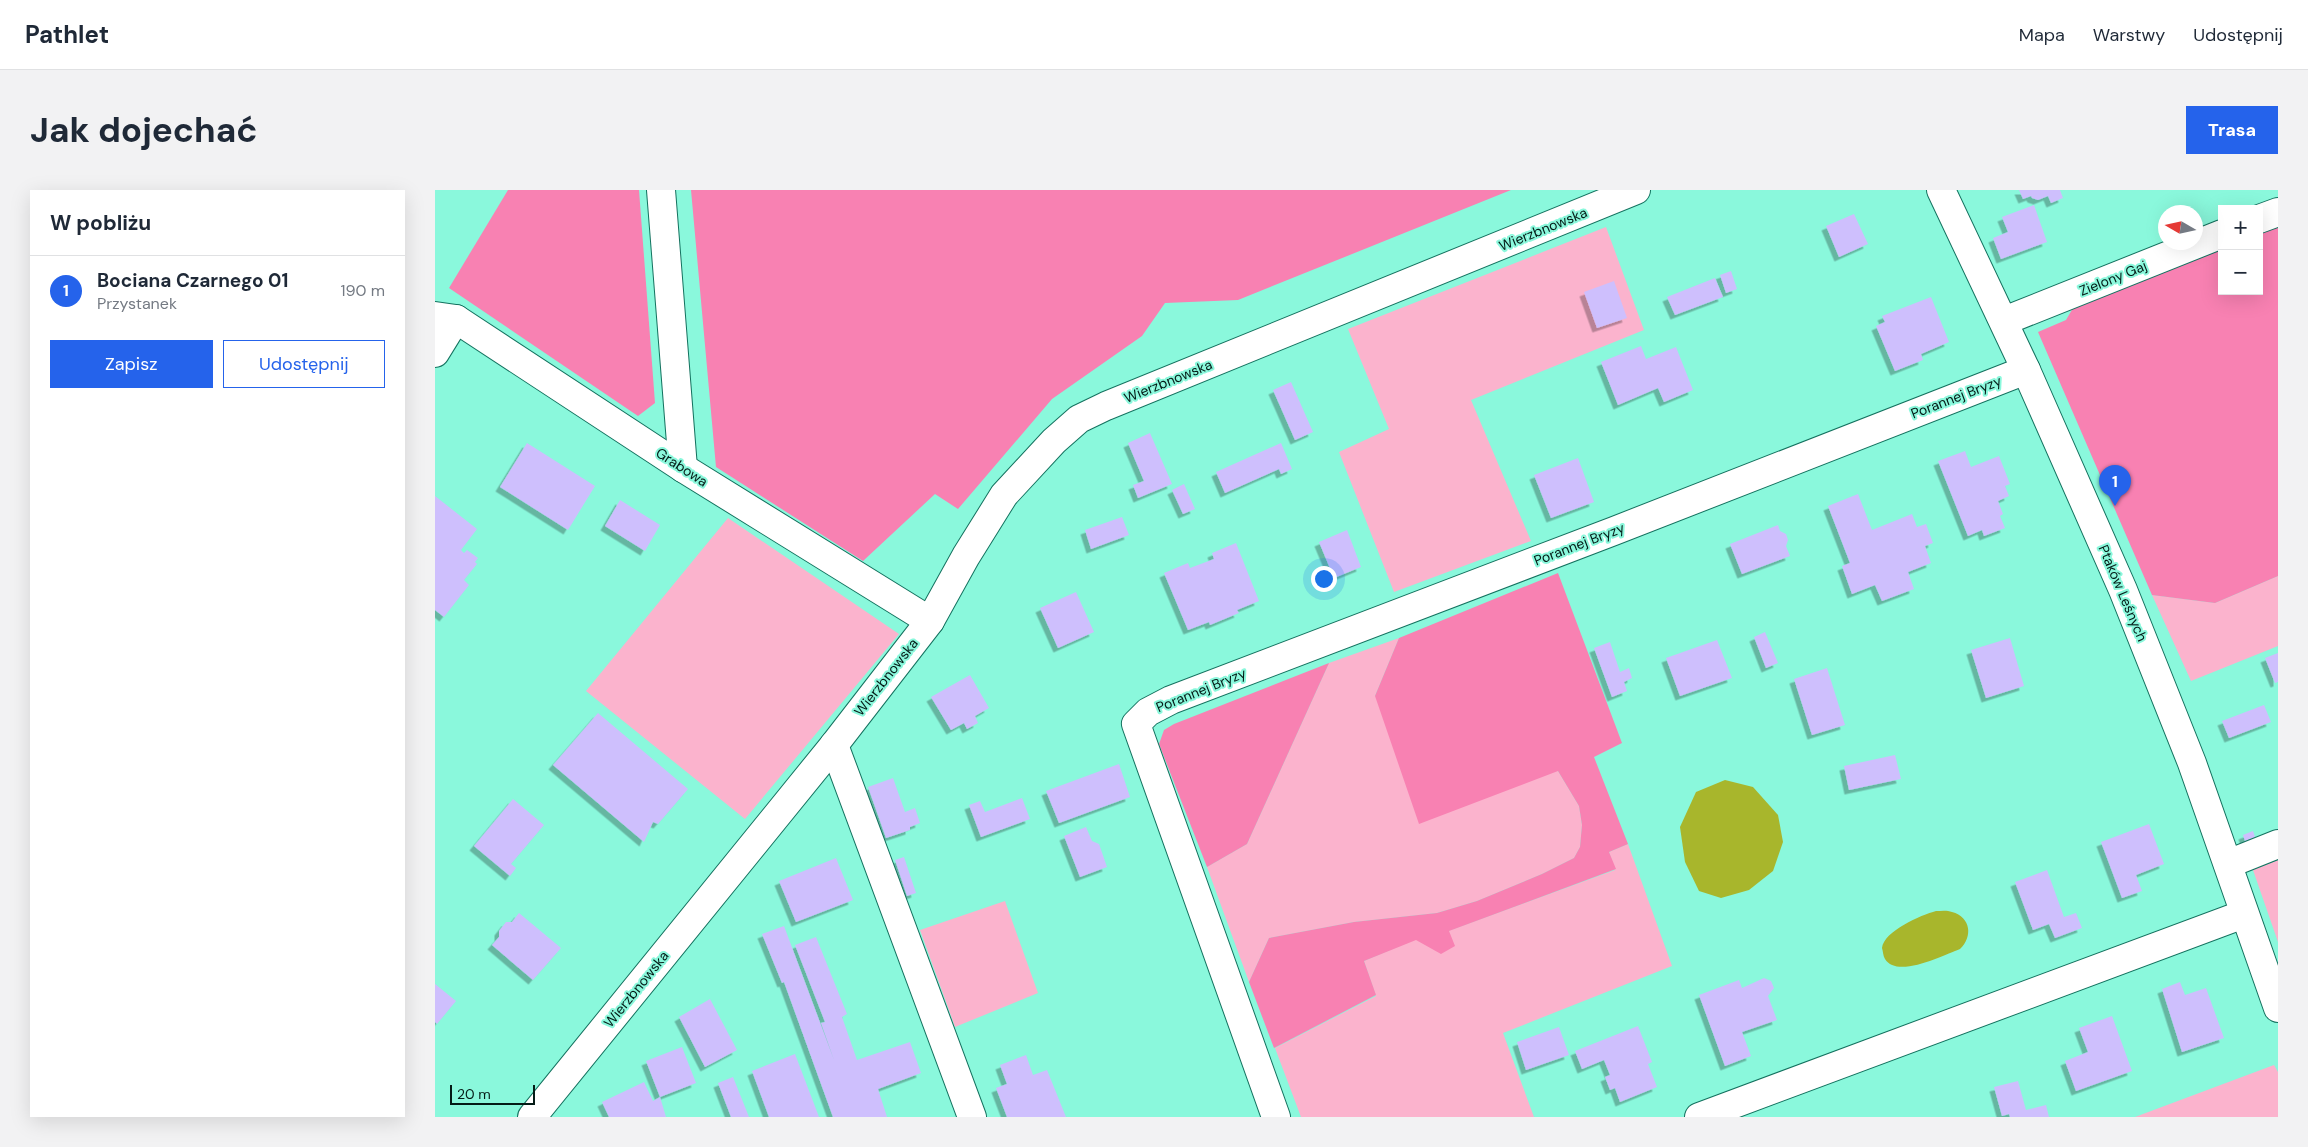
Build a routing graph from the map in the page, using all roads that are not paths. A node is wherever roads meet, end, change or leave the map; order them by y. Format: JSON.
{"nodes":[{"id":1,"x":661,"y":190,"type":"edge"},
{"id":2,"x":1636,"y":190,"type":"edge"},
{"id":3,"x":1941,"y":190,"type":"edge"},
{"id":4,"x":2278,"y":212,"type":"edge"},
{"id":5,"x":2263,"y":218,"type":"edge"},
{"id":6,"x":2218,"y":236,"type":"edge"},
{"id":7,"x":445,"y":317,"type":"edge"},
{"id":8,"x":2004,"y":321,"type":"junction"},
{"id":9,"x":435,"y":353,"type":"edge"},
{"id":10,"x":2026,"y":370,"type":"junction"},
{"id":11,"x":683,"y":468,"type":"junction"},
{"id":12,"x":930,"y":621,"type":"junction"},
{"id":13,"x":834,"y":745,"type":"junction"},
{"id":14,"x":2278,"y":844,"type":"edge"},
{"id":15,"x":2228,"y":864,"type":"junction"},
{"id":16,"x":2244,"y":914,"type":"junction"},
{"id":17,"x":2278,"y":1008,"type":"edge"},
{"id":18,"x":532,"y":1117,"type":"edge"},
{"id":19,"x":972,"y":1117,"type":"edge"},
{"id":20,"x":1276,"y":1117,"type":"edge"},
{"id":21,"x":1699,"y":1117,"type":"edge"}],
"edges":[{"from":1,"to":11,"type":"street"},
{"from":2,"to":12,"type":"street","name":"Wierzbnowska"},
{"from":3,"to":8,"type":"street","name":"Ptaków Leśnych"},
{"from":4,"to":5,"type":"street"},
{"from":6,"to":8,"type":"street","name":"Zielony Gaj"},
{"from":7,"to":9,"type":"street"},
{"from":7,"to":11,"type":"street","name":"Grabowa"},
{"from":8,"to":10,"type":"street","name":"Ptaków Leśnych"},
{"from":10,"to":15,"type":"street","name":"Ptaków Leśnych"},
{"from":10,"to":20,"type":"street","name":"Porannej Bryzy"},
{"from":11,"to":12,"type":"street","name":"Grabowa"},
{"from":12,"to":13,"type":"street","name":"Wierzbnowska"},
{"from":13,"to":18,"type":"street","name":"Wierzbnowska"},
{"from":13,"to":19,"type":"street"},
{"from":14,"to":15,"type":"street"},
{"from":15,"to":16,"type":"street","name":"Ptaków Leśnych"},
{"from":16,"to":17,"type":"street","name":"Ptaków Leśnych"},
{"from":16,"to":21,"type":"street"}]}
